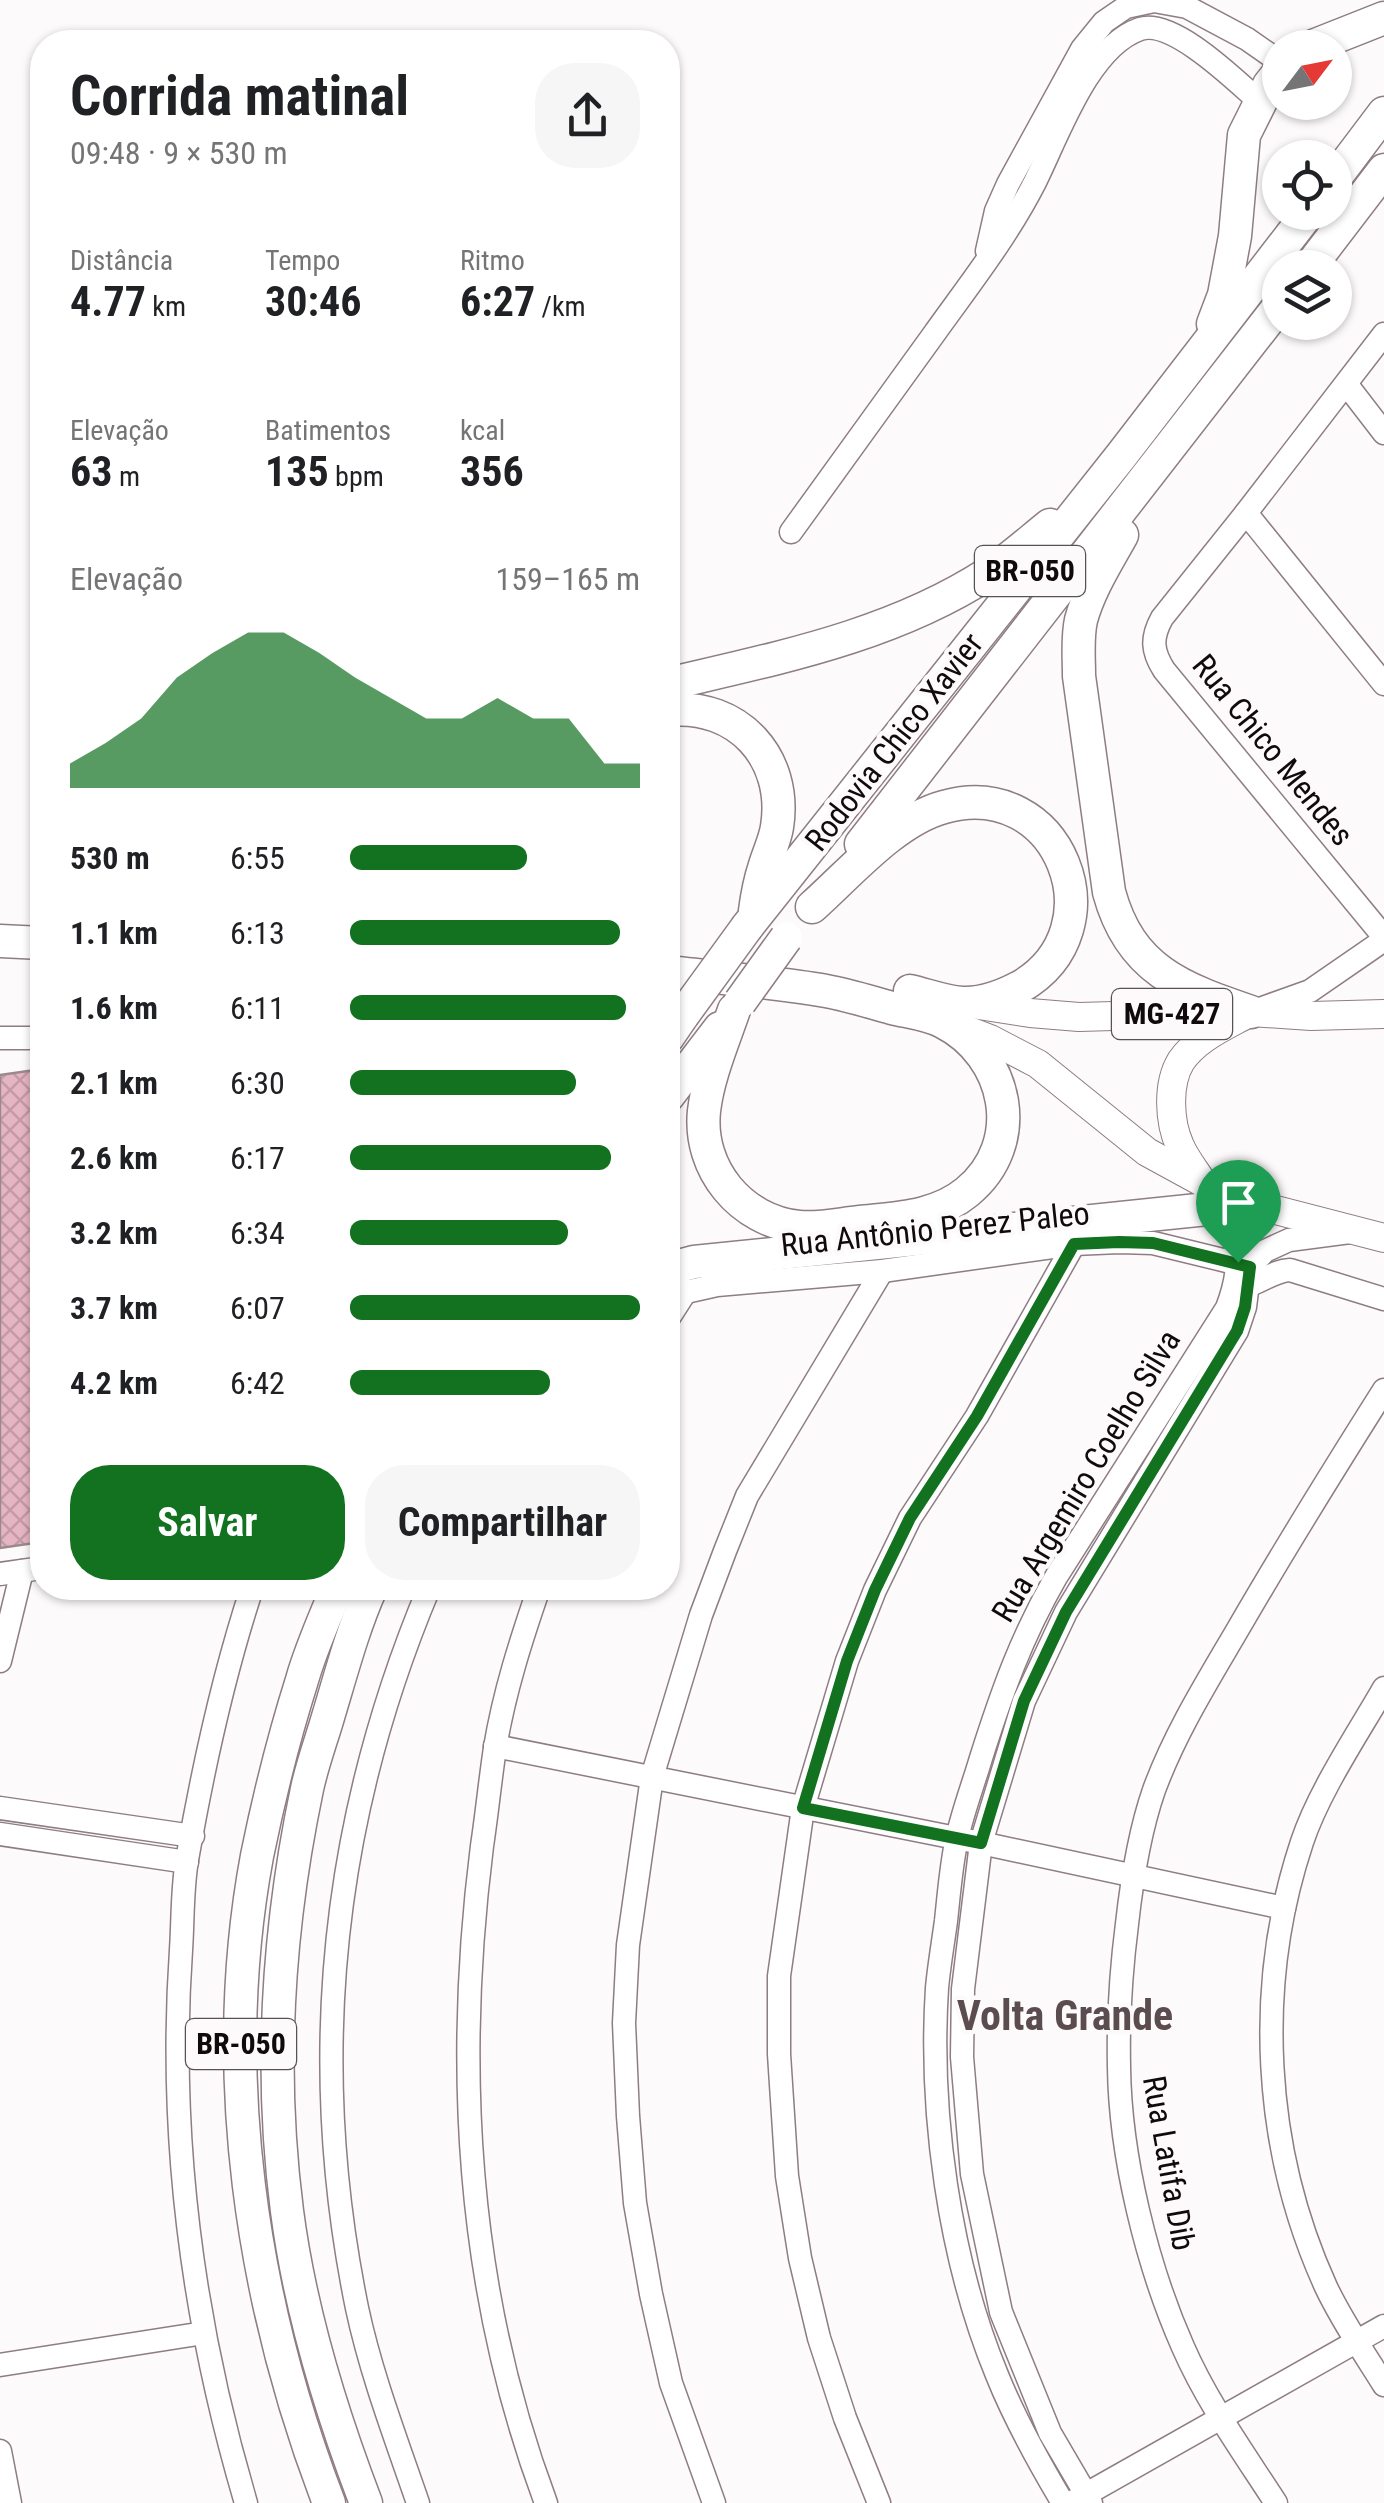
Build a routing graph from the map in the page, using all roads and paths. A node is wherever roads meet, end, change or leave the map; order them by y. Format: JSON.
{"nodes":[{"id":1,"x":1142,"y":4,"type":"junction"},
{"id":2,"x":1384,"y":18,"type":"edge"},
{"id":3,"x":1142,"y":28,"type":"junction"},
{"id":4,"x":1352,"y":31,"type":"edge"},
{"id":5,"x":1262,"y":50,"type":"edge"},
{"id":6,"x":1262,"y":98,"type":"edge"},
{"id":7,"x":1260,"y":102,"type":"junction"},
{"id":8,"x":1384,"y":114,"type":"edge"},
{"id":9,"x":1352,"y":156,"type":"edge"},
{"id":10,"x":1384,"y":170,"type":"edge"},
{"id":11,"x":1295,"y":230,"type":"edge"},
{"id":12,"x":1323,"y":250,"type":"edge"},
{"id":13,"x":984,"y":264,"type":"junction"},
{"id":14,"x":1262,"y":328,"type":"edge"},
{"id":15,"x":1384,"y":334,"type":"edge"},
{"id":16,"x":1201,"y":354,"type":"junction"},
{"id":17,"x":1346,"y":386,"type":"junction"},
{"id":18,"x":1384,"y":433,"type":"edge"},
{"id":19,"x":1167,"y":451,"type":"junction"},
{"id":20,"x":1122,"y":456,"type":"junction"},
{"id":21,"x":1246,"y":513,"type":"junction"},
{"id":22,"x":791,"y":532,"type":"dead end"},
{"id":23,"x":680,"y":681,"type":"edge"},
{"id":24,"x":1384,"y":684,"type":"edge"},
{"id":25,"x":680,"y":709,"type":"edge"},
{"id":26,"x":812,"y":907,"type":"junction"},
{"id":27,"x":751,"y":923,"type":"junction"},
{"id":28,"x":0,"y":928,"type":"edge"},
{"id":29,"x":30,"y":928,"type":"edge"},
{"id":30,"x":1384,"y":938,"type":"edge"},
{"id":31,"x":0,"y":941,"type":"edge"},
{"id":32,"x":30,"y":942,"type":"edge"},
{"id":33,"x":680,"y":954,"type":"edge"},
{"id":34,"x":0,"y":958,"type":"edge"},
{"id":35,"x":30,"y":958,"type":"edge"},
{"id":36,"x":680,"y":973,"type":"edge"},
{"id":37,"x":831,"y":983,"type":"junction"},
{"id":38,"x":737,"y":1006,"type":"junction"},
{"id":39,"x":951,"y":1012,"type":"junction"},
{"id":40,"x":1251,"y":1012,"type":"junction"},
{"id":41,"x":1384,"y":1014,"type":"edge"},
{"id":42,"x":680,"y":1019,"type":"edge"},
{"id":43,"x":0,"y":1038,"type":"edge"},
{"id":44,"x":30,"y":1038,"type":"edge"},
{"id":45,"x":680,"y":1080,"type":"edge"},
{"id":46,"x":1210,"y":1196,"type":"junction"},
{"id":47,"x":1265,"y":1207,"type":"joint"},
{"id":48,"x":1355,"y":1232,"type":"junction"},
{"id":49,"x":1384,"y":1238,"type":"edge"},
{"id":50,"x":1074,"y":1244,"type":"junction"},
{"id":51,"x":882,"y":1271,"type":"junction"},
{"id":52,"x":1243,"y":1275,"type":"junction"},
{"id":53,"x":680,"y":1278,"type":"edge"},
{"id":54,"x":680,"y":1285,"type":"edge"},
{"id":55,"x":1384,"y":1299,"type":"edge"},
{"id":56,"x":1384,"y":1390,"type":"edge"},
{"id":57,"x":22,"y":1571,"type":"edge"},
{"id":58,"x":248,"y":1600,"type":"edge"},
{"id":59,"x":355,"y":1600,"type":"edge"},
{"id":60,"x":359,"y":1600,"type":"edge"},
{"id":61,"x":425,"y":1600,"type":"edge"},
{"id":62,"x":535,"y":1600,"type":"edge"},
{"id":63,"x":0,"y":1662,"type":"edge"},
{"id":64,"x":1384,"y":1688,"type":"edge"},
{"id":65,"x":496,"y":1746,"type":"junction"},
{"id":66,"x":652,"y":1777,"type":"junction"},
{"id":67,"x":0,"y":1808,"type":"edge"},
{"id":68,"x":803,"y":1808,"type":"junction"},
{"id":69,"x":0,"y":1834,"type":"edge"},
{"id":70,"x":193,"y":1836,"type":"junction"},
{"id":71,"x":956,"y":1839,"type":"junction"},
{"id":72,"x":981,"y":1843,"type":"junction"},
{"id":73,"x":187,"y":1862,"type":"junction"},
{"id":74,"x":1133,"y":1876,"type":"junction"},
{"id":75,"x":1284,"y":1908,"type":"junction"},
{"id":76,"x":1384,"y":2326,"type":"edge"},
{"id":77,"x":204,"y":2334,"type":"junction"},
{"id":78,"x":1356,"y":2342,"type":"junction"},
{"id":79,"x":0,"y":2365,"type":"edge"},
{"id":80,"x":1384,"y":2385,"type":"edge"},
{"id":81,"x":1221,"y":2418,"type":"junction"},
{"id":82,"x":0,"y":2452,"type":"edge"},
{"id":83,"x":1082,"y":2500,"type":"edge"},
{"id":84,"x":10,"y":2503,"type":"edge"},
{"id":85,"x":246,"y":2503,"type":"edge"},
{"id":86,"x":329,"y":2503,"type":"edge"},
{"id":87,"x":366,"y":2503,"type":"edge"},
{"id":88,"x":418,"y":2503,"type":"edge"},
{"id":89,"x":546,"y":2503,"type":"edge"},
{"id":90,"x":714,"y":2503,"type":"edge"},
{"id":91,"x":879,"y":2503,"type":"edge"},
{"id":92,"x":1063,"y":2503,"type":"edge"},
{"id":93,"x":1276,"y":2503,"type":"edge"}],
"edges":[{"from":1,"to":3,"type":"street"},
{"from":1,"to":5,"type":"street"},
{"from":1,"to":13,"type":"street"},
{"from":2,"to":4,"type":"highway"},
{"from":3,"to":7,"type":"street"},
{"from":3,"to":13,"type":"street"},
{"from":6,"to":7,"type":"highway"},
{"from":7,"to":16,"type":"highway"},
{"from":8,"to":9,"type":"highway"},
{"from":10,"to":12,"type":"highway"},
{"from":11,"to":16,"type":"highway","name":"Rodovia Chico Xavier","number":"BR-050"},
{"from":13,"to":22,"type":"street"},
{"from":14,"to":19,"type":"highway","name":"Rodovia Chico Xavier","number":"BR-050"},
{"from":15,"to":17,"type":"street"},
{"from":16,"to":20,"type":"highway","name":"Rodovia Chico Xavier","number":"BR-050"},
{"from":17,"to":18,"type":"street"},
{"from":17,"to":21,"type":"street"},
{"from":19,"to":26,"type":"highway","name":"Rodovia Chico Xavier","number":"BR-050"},
{"from":19,"to":40,"type":"highway"},
{"from":20,"to":23,"type":"highway"},
{"from":20,"to":27,"type":"highway","name":"Rodovia Chico Xavier","number":"BR-050"},
{"from":21,"to":24,"type":"street"},
{"from":21,"to":30,"type":"street","name":"Rua Chico Mendes"},
{"from":25,"to":27,"type":"highway"},
{"from":26,"to":38,"type":"highway","name":"Rodovia Chico Xavier","number":"BR-050","bridge":true},
{"from":26,"to":39,"type":"highway"},
{"from":27,"to":42,"type":"highway","name":"Rodovia Chico Xavier","number":"BR-050","bridge":true},
{"from":28,"to":29,"type":"highway"},
{"from":30,"to":40,"type":"street"},
{"from":31,"to":32,"type":"highway"},
{"from":33,"to":37,"type":"highway","number":"MG-427"},
{"from":34,"to":35,"type":"highway"},
{"from":36,"to":37,"type":"highway","number":"MG-427"},
{"from":37,"to":39,"type":"highway","number":"MG-427"},
{"from":38,"to":39,"type":"highway"},
{"from":38,"to":45,"type":"highway","name":"Rodovia Chico Xavier","number":"BR-050"},
{"from":39,"to":40,"type":"main road","number":"MG-427"},
{"from":39,"to":46,"type":"main road","number":"MG-427"},
{"from":40,"to":41,"type":"main road","number":"MG-427"},
{"from":40,"to":46,"type":"main road","number":"MG-427"},
{"from":43,"to":44,"type":"street"},
{"from":46,"to":47,"type":"highway"},
{"from":46,"to":52,"type":"street"},
{"from":46,"to":53,"type":"highway"},
{"from":47,"to":48,"type":"main road"},
{"from":48,"to":49,"type":"main road"},
{"from":48,"to":52,"type":"street","name":"Rua Argemiro Coelho Silva"},
{"from":50,"to":51,"type":"street","name":"Rua Antônio Perez Paleo"},
{"from":50,"to":52,"type":"street","name":"Rua Antônio Perez Paleo"},
{"from":50,"to":68,"type":"street"},
{"from":51,"to":54,"type":"street","name":"Rua Antônio Perez Paleo"},
{"from":51,"to":66,"type":"street"},
{"from":52,"to":55,"type":"street"},
{"from":52,"to":71,"type":"street","name":"Rua Argemiro Coelho Silva"},
{"from":52,"to":72,"type":"street","name":"Rua Argemiro Coelho Silva"},
{"from":56,"to":74,"type":"street","name":"Rua Latifa Dib"},
{"from":57,"to":63,"type":"street"},
{"from":58,"to":70,"type":"street"},
{"from":59,"to":86,"type":"highway","number":"BR-050"},
{"from":60,"to":87,"type":"highway","number":"BR-050"},
{"from":61,"to":88,"type":"street"},
{"from":62,"to":65,"type":"street"},
{"from":64,"to":75,"type":"street"},
{"from":65,"to":66,"type":"street"},
{"from":65,"to":89,"type":"street"},
{"from":66,"to":68,"type":"street"},
{"from":66,"to":90,"type":"street"},
{"from":67,"to":70,"type":"street"},
{"from":68,"to":71,"type":"street"},
{"from":68,"to":91,"type":"street"},
{"from":69,"to":73,"type":"street"},
{"from":70,"to":73,"type":"street"},
{"from":71,"to":72,"type":"street"},
{"from":71,"to":92,"type":"street","name":"Rua Argemiro Coelho Silva"},
{"from":72,"to":74,"type":"street"},
{"from":72,"to":83,"type":"street","name":"Rua Argemiro Coelho Silva"},
{"from":73,"to":77,"type":"street"},
{"from":74,"to":75,"type":"street"},
{"from":74,"to":81,"type":"street","name":"Rua Latifa Dib"},
{"from":75,"to":78,"type":"street"},
{"from":76,"to":78,"type":"street"},
{"from":77,"to":79,"type":"street"},
{"from":77,"to":85,"type":"street"},
{"from":78,"to":80,"type":"street"},
{"from":78,"to":81,"type":"street"},
{"from":81,"to":83,"type":"street"},
{"from":81,"to":93,"type":"street","name":"Rua Latifa Dib"},
{"from":82,"to":84,"type":"street"}]}
